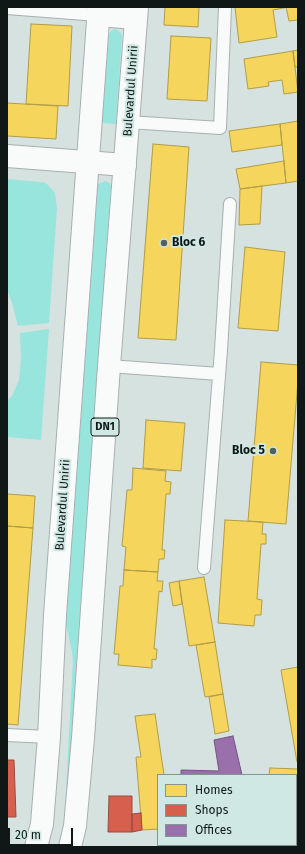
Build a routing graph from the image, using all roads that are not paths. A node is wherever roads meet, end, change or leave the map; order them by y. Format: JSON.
{"nodes":[{"id":1,"x":225,"y":7,"type":"edge"},
{"id":2,"x":7,"y":8,"type":"edge"},
{"id":3,"x":99,"y":11,"type":"edge"},
{"id":4,"x":137,"y":12,"type":"edge"},
{"id":5,"x":128,"y":122,"type":"junction"},
{"id":6,"x":7,"y":156,"type":"edge"},
{"id":7,"x":87,"y":162,"type":"junction"},
{"id":8,"x":125,"y":165,"type":"junction"},
{"id":9,"x":230,"y":204,"type":"dead end"},
{"id":10,"x":109,"y":366,"type":"junction"},
{"id":11,"x":219,"y":374,"type":"junction"},
{"id":12,"x":204,"y":568,"type":"dead end"},
{"id":13,"x":7,"y":735,"type":"edge"},
{"id":14,"x":49,"y":736,"type":"junction"},
{"id":15,"x":36,"y":847,"type":"edge"},
{"id":16,"x":70,"y":847,"type":"edge"}],
"edges":[{"from":1,"to":5,"type":"lane"},
{"from":2,"to":3,"type":"lane"},
{"from":3,"to":4,"type":"main road","name":"Bulevardul Unirii","number":"DN1"},
{"from":3,"to":7,"type":"main road","name":"Bulevardul Unirii"},
{"from":4,"to":5,"type":"main road","name":"Bulevardul Unirii","number":"DN1"},
{"from":5,"to":8,"type":"main road","name":"Bulevardul Unirii","number":"DN1"},
{"from":6,"to":7,"type":"main road"},
{"from":7,"to":8,"type":"main road"},
{"from":7,"to":14,"type":"main road","name":"Bulevardul Unirii"},
{"from":8,"to":10,"type":"main road","name":"Bulevardul Unirii","number":"DN1"},
{"from":9,"to":11,"type":"lane"},
{"from":10,"to":11,"type":"lane"},
{"from":10,"to":16,"type":"main road","name":"Bulevardul Unirii","number":"DN1"},
{"from":11,"to":12,"type":"lane"},
{"from":13,"to":14,"type":"lane"},
{"from":14,"to":15,"type":"main road","name":"Bulevardul Unirii"}]}
